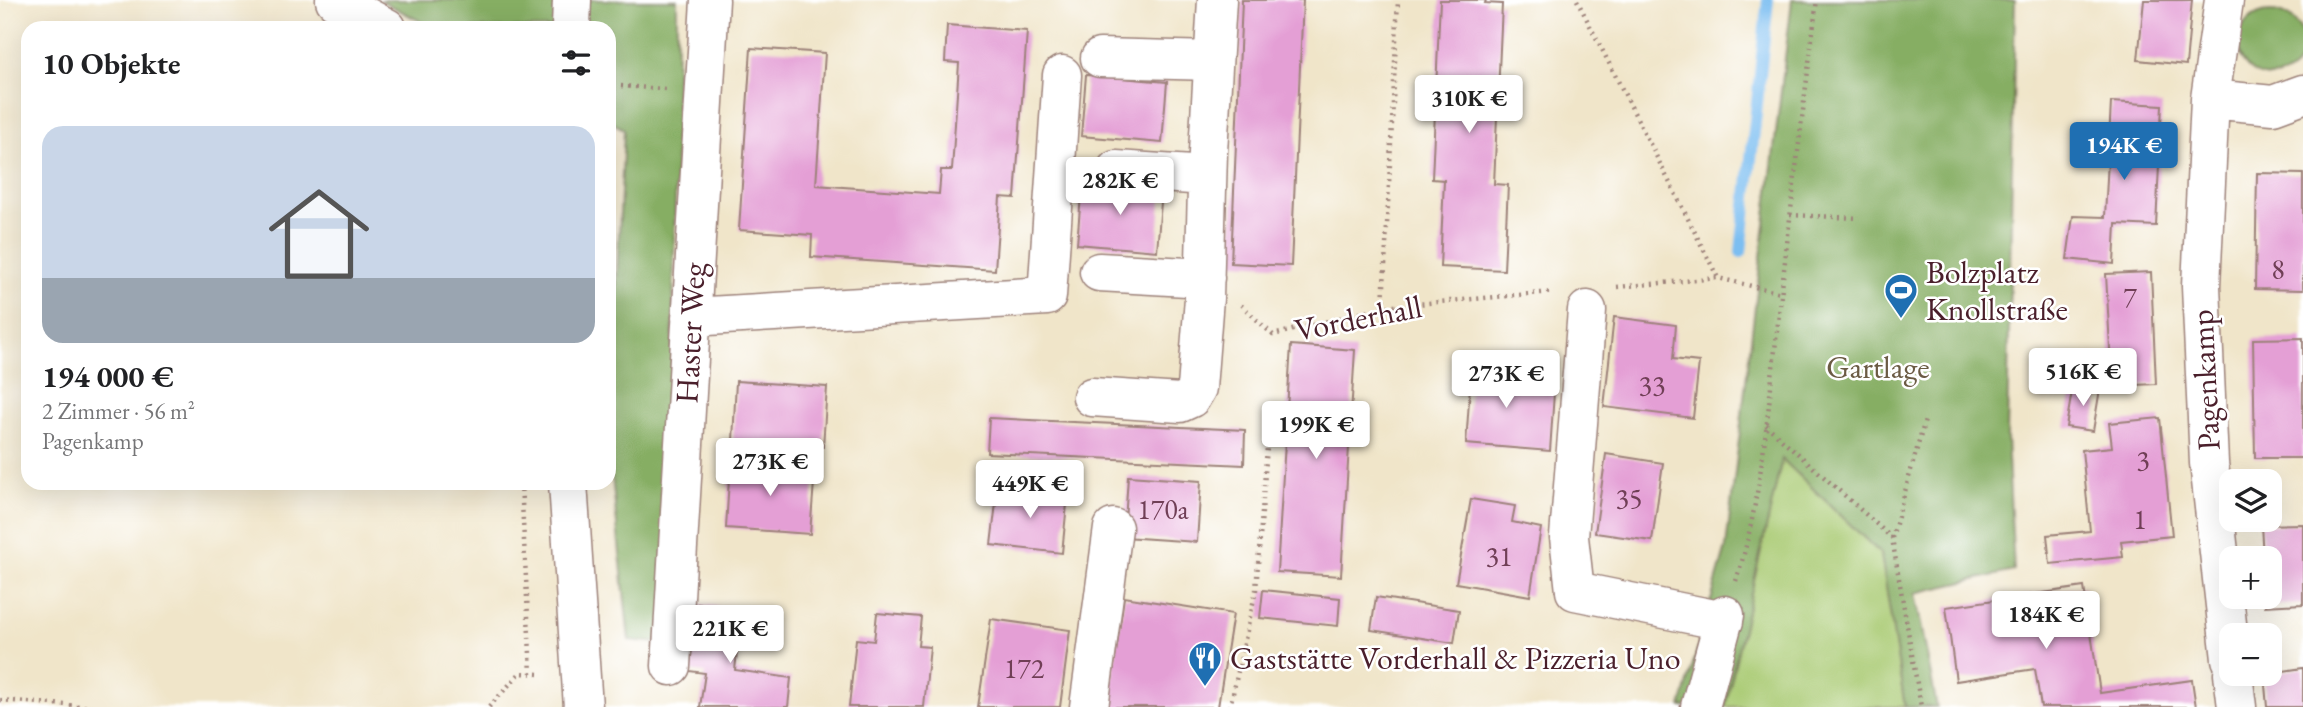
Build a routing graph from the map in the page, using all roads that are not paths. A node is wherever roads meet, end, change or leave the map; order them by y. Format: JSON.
{"nodes":[{"id":1,"x":335,"y":0,"type":"edge"},
{"id":2,"x":572,"y":0,"type":"edge"},
{"id":3,"x":710,"y":0,"type":"edge"},
{"id":4,"x":1217,"y":0,"type":"edge"},
{"id":5,"x":2224,"y":0,"type":"edge"},
{"id":6,"x":374,"y":21,"type":"edge"},
{"id":7,"x":571,"y":21,"type":"edge"},
{"id":8,"x":1100,"y":58,"type":"dead end"},
{"id":9,"x":1213,"y":61,"type":"junction"},
{"id":10,"x":1062,"y":75,"type":"dead end"},
{"id":11,"x":2303,"y":94,"type":"edge"},
{"id":12,"x":2210,"y":99,"type":"junction"},
{"id":13,"x":1116,"y":170,"type":"dead end"},
{"id":14,"x":1207,"y":176,"type":"junction"},
{"id":15,"x":1100,"y":272,"type":"dead end"},
{"id":16,"x":1204,"y":288,"type":"junction"},
{"id":17,"x":1588,"y":296,"type":"road end"},
{"id":18,"x":691,"y":317,"type":"junction"},
{"id":19,"x":1091,"y":397,"type":"dead end"},
{"id":20,"x":568,"y":490,"type":"edge"},
{"id":21,"x":1113,"y":528,"type":"dead end"},
{"id":22,"x":2227,"y":623,"type":"edge"},
{"id":23,"x":671,"y":666,"type":"dead end"},
{"id":24,"x":2234,"y":686,"type":"edge"},
{"id":25,"x":583,"y":707,"type":"edge"},
{"id":26,"x":1089,"y":707,"type":"edge"},
{"id":27,"x":1700,"y":707,"type":"edge"},
{"id":28,"x":2237,"y":707,"type":"edge"}],
"edges":[{"from":1,"to":6,"type":"street"},
{"from":2,"to":7,"type":"street"},
{"from":3,"to":18,"type":"street","name":"Haster Weg"},
{"from":4,"to":9,"type":"street"},
{"from":5,"to":12,"type":"street","name":"Pagenkamp"},
{"from":8,"to":9,"type":"street"},
{"from":9,"to":14,"type":"street"},
{"from":10,"to":18,"type":"street"},
{"from":11,"to":12,"type":"street"},
{"from":12,"to":22,"type":"street","name":"Pagenkamp"},
{"from":13,"to":14,"type":"street"},
{"from":14,"to":16,"type":"street"},
{"from":15,"to":16,"type":"street"},
{"from":16,"to":19,"type":"street"},
{"from":17,"to":27,"type":"street"},
{"from":18,"to":23,"type":"street","name":"Haster Weg"},
{"from":20,"to":25,"type":"street"},
{"from":21,"to":26,"type":"street"},
{"from":24,"to":28,"type":"street"}]}
